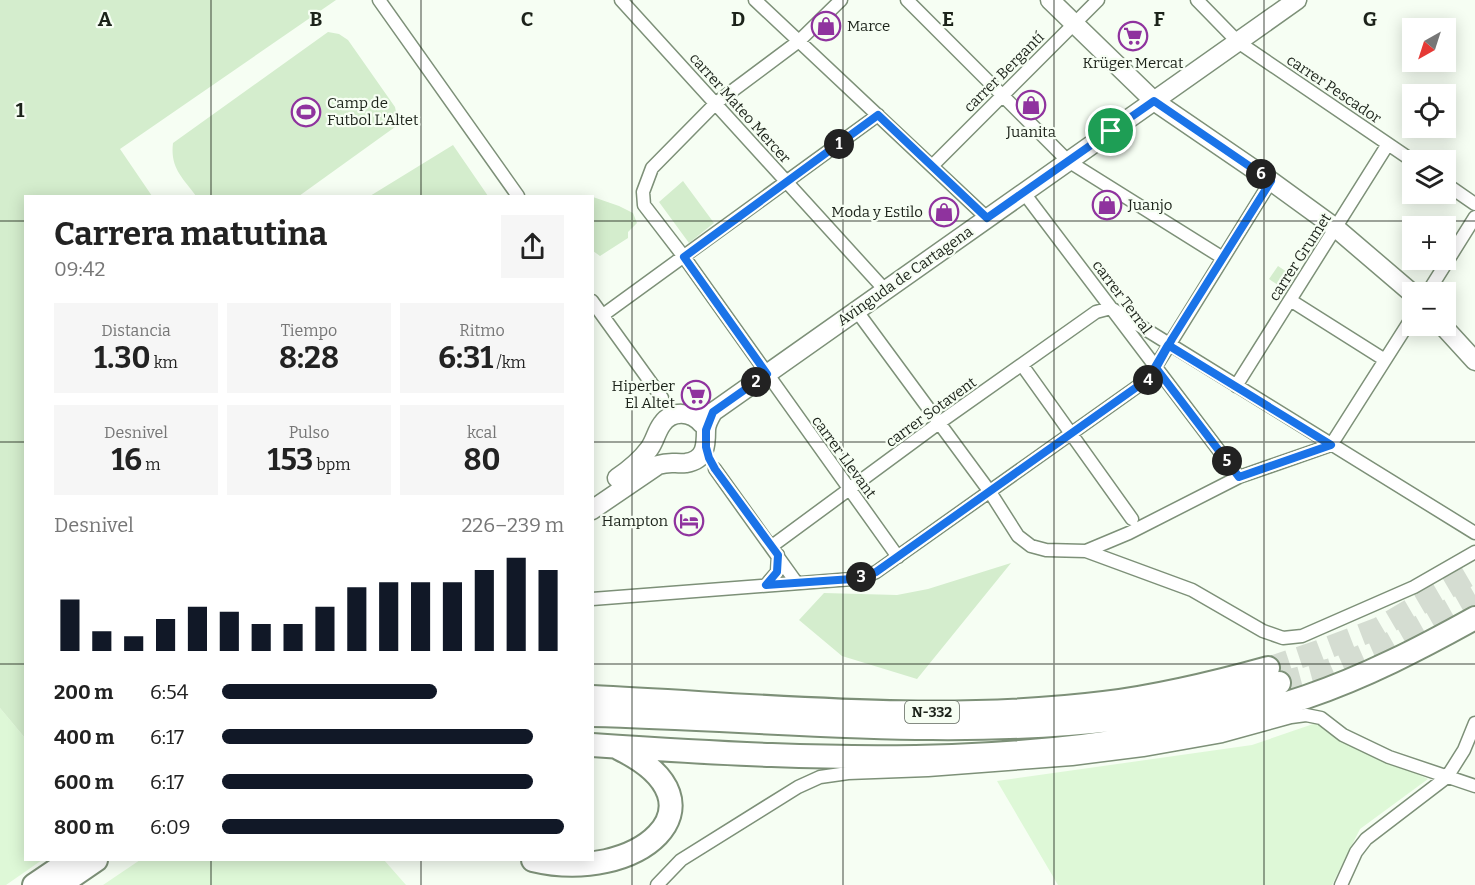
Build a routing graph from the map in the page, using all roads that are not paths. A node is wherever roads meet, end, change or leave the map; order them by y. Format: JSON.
{"nodes":[{"id":1,"x":379,"y":0,"type":"edge"},
{"id":2,"x":621,"y":0,"type":"edge"},
{"id":3,"x":755,"y":0,"type":"edge"},
{"id":4,"x":840,"y":0,"type":"edge"},
{"id":5,"x":907,"y":0,"type":"edge"},
{"id":6,"x":1050,"y":0,"type":"edge"},
{"id":7,"x":1098,"y":0,"type":"edge"},
{"id":8,"x":1197,"y":0,"type":"edge"},
{"id":9,"x":1297,"y":0,"type":"edge"},
{"id":10,"x":1074,"y":24,"type":"junction"},
{"id":11,"x":799,"y":41,"type":"junction"},
{"id":12,"x":1238,"y":42,"type":"junction"},
{"id":13,"x":1003,"y":95,"type":"junction"},
{"id":14,"x":1154,"y":101,"type":"junction"},
{"id":15,"x":716,"y":104,"type":"junction"},
{"id":16,"x":878,"y":115,"type":"junction"},
{"id":17,"x":1388,"y":144,"type":"junction"},
{"id":18,"x":1402,"y":154,"type":"edge"},
{"id":19,"x":1068,"y":161,"type":"junction"},
{"id":20,"x":932,"y":166,"type":"junction"},
{"id":21,"x":1271,"y":181,"type":"junction"},
{"id":22,"x":787,"y":182,"type":"junction"},
{"id":23,"x":1456,"y":191,"type":"edge"},
{"id":24,"x":1024,"y":193,"type":"junction"},
{"id":25,"x":517,"y":195,"type":"edge"},
{"id":26,"x":1475,"y":204,"type":"edge"},
{"id":27,"x":987,"y":218,"type":"junction"},
{"id":28,"x":1475,"y":218,"type":"edge"},
{"id":29,"x":1337,"y":228,"type":"junction"},
{"id":30,"x":684,"y":257,"type":"junction"},
{"id":31,"x":1223,"y":258,"type":"junction"},
{"id":32,"x":1434,"y":282,"type":"edge"},
{"id":33,"x":1402,"y":284,"type":"edge"},
{"id":34,"x":885,"y":290,"type":"junction"},
{"id":35,"x":1290,"y":300,"type":"junction"},
{"id":36,"x":594,"y":304,"type":"edge"},
{"id":37,"x":1111,"y":308,"type":"junction"},
{"id":38,"x":856,"y":310,"type":"junction"},
{"id":39,"x":603,"y":315,"type":"junction"},
{"id":40,"x":1402,"y":333,"type":"edge"},
{"id":41,"x":1452,"y":336,"type":"edge"},
{"id":42,"x":1168,"y":345,"type":"junction"},
{"id":43,"x":1385,"y":360,"type":"junction"},
{"id":44,"x":1475,"y":361,"type":"edge"},
{"id":45,"x":1022,"y":365,"type":"junction"},
{"id":46,"x":1156,"y":368,"type":"junction"},
{"id":47,"x":767,"y":374,"type":"junction"},
{"id":48,"x":1236,"y":386,"type":"junction"},
{"id":49,"x":662,"y":398,"type":"junction"},
{"id":50,"x":713,"y":412,"type":"junction"},
{"id":51,"x":688,"y":415,"type":"junction"},
{"id":52,"x":939,"y":423,"type":"junction"},
{"id":53,"x":660,"y":429,"type":"junction"},
{"id":54,"x":1071,"y":434,"type":"junction"},
{"id":55,"x":706,"y":438,"type":"junction"},
{"id":56,"x":1331,"y":445,"type":"junction"},
{"id":57,"x":673,"y":461,"type":"junction"},
{"id":58,"x":692,"y":461,"type":"junction"},
{"id":59,"x":715,"y":469,"type":"junction"},
{"id":60,"x":1239,"y":477,"type":"junction"},
{"id":61,"x":849,"y":489,"type":"junction"},
{"id":62,"x":990,"y":492,"type":"junction"},
{"id":63,"x":594,"y":495,"type":"edge"},
{"id":64,"x":594,"y":509,"type":"edge"},
{"id":65,"x":1132,"y":519,"type":"dead end"},
{"id":66,"x":1475,"y":533,"type":"edge"},
{"id":67,"x":775,"y":551,"type":"junction"},
{"id":68,"x":1086,"y":551,"type":"junction"},
{"id":69,"x":1475,"y":552,"type":"edge"},
{"id":70,"x":898,"y":557,"type":"junction"},
{"id":71,"x":796,"y":582,"type":"junction"},
{"id":72,"x":766,"y":585,"type":"junction"},
{"id":73,"x":594,"y":599,"type":"edge"},
{"id":74,"x":1475,"y":618,"type":"edge"},
{"id":75,"x":594,"y":697,"type":"edge"},
{"id":76,"x":594,"y":715,"type":"edge"},
{"id":77,"x":1475,"y":723,"type":"edge"},
{"id":78,"x":594,"y":745,"type":"edge"},
{"id":79,"x":616,"y":747,"type":"junction"},
{"id":80,"x":1447,"y":777,"type":"junction"},
{"id":81,"x":1475,"y":786,"type":"edge"},
{"id":82,"x":70,"y":861,"type":"edge"},
{"id":83,"x":95,"y":861,"type":"edge"},
{"id":84,"x":535,"y":861,"type":"edge"},
{"id":85,"x":34,"y":885,"type":"edge"},
{"id":86,"x":60,"y":885,"type":"edge"},
{"id":87,"x":657,"y":885,"type":"edge"},
{"id":88,"x":1341,"y":885,"type":"edge"}],
"edges":[{"from":1,"to":25,"type":"street"},
{"from":2,"to":15,"type":"street","name":"carrer Mateo Mercer"},
{"from":3,"to":11,"type":"street"},
{"from":4,"to":11,"type":"street"},
{"from":5,"to":13,"type":"street"},
{"from":6,"to":10,"type":"main road"},
{"from":7,"to":10,"type":"street","name":"carrer Bergantí"},
{"from":8,"to":12,"type":"street","name":"carrer Pescador"},
{"from":9,"to":12,"type":"main road","name":"Avinguda de Cartagena"},
{"from":10,"to":13,"type":"street","name":"carrer Bergantí"},
{"from":10,"to":14,"type":"main road"},
{"from":11,"to":15,"type":"street"},
{"from":11,"to":16,"type":"street"},
{"from":12,"to":14,"type":"main road","name":"Avinguda de Cartagena"},
{"from":12,"to":17,"type":"street","name":"carrer Pescador"},
{"from":13,"to":19,"type":"street"},
{"from":13,"to":20,"type":"street","name":"carrer Bergantí"},
{"from":14,"to":19,"type":"main road","name":"Avinguda de Cartagena"},
{"from":14,"to":21,"type":"main road"},
{"from":15,"to":22,"type":"street","name":"carrer Mateo Mercer"},
{"from":15,"to":30,"type":"street","name":"carrer Llevant"},
{"from":16,"to":20,"type":"street"},
{"from":16,"to":22,"type":"street"},
{"from":17,"to":18,"type":"street","name":"carrer Pescador"},
{"from":17,"to":29,"type":"street","name":"carrer Grumet"},
{"from":19,"to":24,"type":"main road","name":"Avinguda de Cartagena"},
{"from":19,"to":31,"type":"street"},
{"from":20,"to":27,"type":"street"},
{"from":21,"to":29,"type":"main road"},
{"from":21,"to":31,"type":"street"},
{"from":22,"to":30,"type":"street"},
{"from":22,"to":34,"type":"street","name":"carrer Mateo Mercer"},
{"from":23,"to":26,"type":"street"},
{"from":24,"to":27,"type":"main road","name":"Avinguda de Cartagena"},
{"from":24,"to":37,"type":"street","name":"carrer Terral"},
{"from":27,"to":34,"type":"main road","name":"Avinguda de Cartagena"},
{"from":28,"to":32,"type":"street"},
{"from":29,"to":33,"type":"main road"},
{"from":29,"to":35,"type":"street","name":"carrer Grumet"},
{"from":30,"to":39,"type":"street"},
{"from":30,"to":47,"type":"street","name":"carrer Llevant"},
{"from":31,"to":42,"type":"street"},
{"from":34,"to":38,"type":"main road","name":"Avinguda de Cartagena"},
{"from":35,"to":43,"type":"street"},
{"from":35,"to":48,"type":"street","name":"carrer Grumet"},
{"from":36,"to":39,"type":"street"},
{"from":37,"to":42,"type":"street"},
{"from":37,"to":45,"type":"street","name":"carrer Sotavent"},
{"from":37,"to":46,"type":"street","name":"carrer Terral"},
{"from":38,"to":47,"type":"main road","name":"Avinguda de Cartagena"},
{"from":38,"to":52,"type":"street"},
{"from":39,"to":49,"type":"street"},
{"from":40,"to":43,"type":"street"},
{"from":41,"to":44,"type":"main road"},
{"from":42,"to":46,"type":"street"},
{"from":42,"to":48,"type":"street"},
{"from":43,"to":56,"type":"street"},
{"from":45,"to":52,"type":"street","name":"carrer Sotavent"},
{"from":45,"to":54,"type":"street"},
{"from":46,"to":54,"type":"street"},
{"from":46,"to":60,"type":"street","name":"carrer Terral"},
{"from":47,"to":50,"type":"main road","name":"Avinguda de Cartagena"},
{"from":47,"to":61,"type":"street","name":"carrer Llevant"},
{"from":48,"to":56,"type":"street"},
{"from":49,"to":51,"type":"street"},
{"from":49,"to":53,"type":"street"},
{"from":50,"to":51,"type":"main road"},
{"from":50,"to":55,"type":"main road"},
{"from":51,"to":53,"type":"main road"},
{"from":51,"to":55,"type":"main road"},
{"from":52,"to":61,"type":"street","name":"carrer Sotavent"},
{"from":52,"to":62,"type":"street"},
{"from":53,"to":57,"type":"main road"},
{"from":53,"to":63,"type":"main road"},
{"from":54,"to":62,"type":"street"},
{"from":54,"to":65,"type":"street"},
{"from":55,"to":58,"type":"main road"},
{"from":55,"to":59,"type":"street"},
{"from":56,"to":60,"type":"street"},
{"from":56,"to":66,"type":"street"},
{"from":57,"to":58,"type":"main road"},
{"from":57,"to":64,"type":"main road"},
{"from":58,"to":59,"type":"street"},
{"from":59,"to":67,"type":"street"},
{"from":60,"to":68,"type":"street"},
{"from":61,"to":67,"type":"street","name":"carrer Sotavent"},
{"from":61,"to":70,"type":"street","name":"carrer Llevant"},
{"from":62,"to":68,"type":"street"},
{"from":62,"to":70,"type":"street"},
{"from":67,"to":71,"type":"street"},
{"from":67,"to":72,"type":"street"},
{"from":68,"to":69,"type":"street"},
{"from":70,"to":71,"type":"street"},
{"from":71,"to":72,"type":"street"},
{"from":72,"to":73,"type":"street"},
{"from":74,"to":79,"type":"highway"},
{"from":75,"to":76,"type":"highway","number":"N-332"},
{"from":77,"to":80,"type":"street"},
{"from":78,"to":79,"type":"highway"},
{"from":79,"to":84,"type":"highway"},
{"from":80,"to":81,"type":"street"},
{"from":80,"to":87,"type":"street"},
{"from":80,"to":88,"type":"street"},
{"from":82,"to":85,"type":"highway"},
{"from":83,"to":86,"type":"highway"}]}
